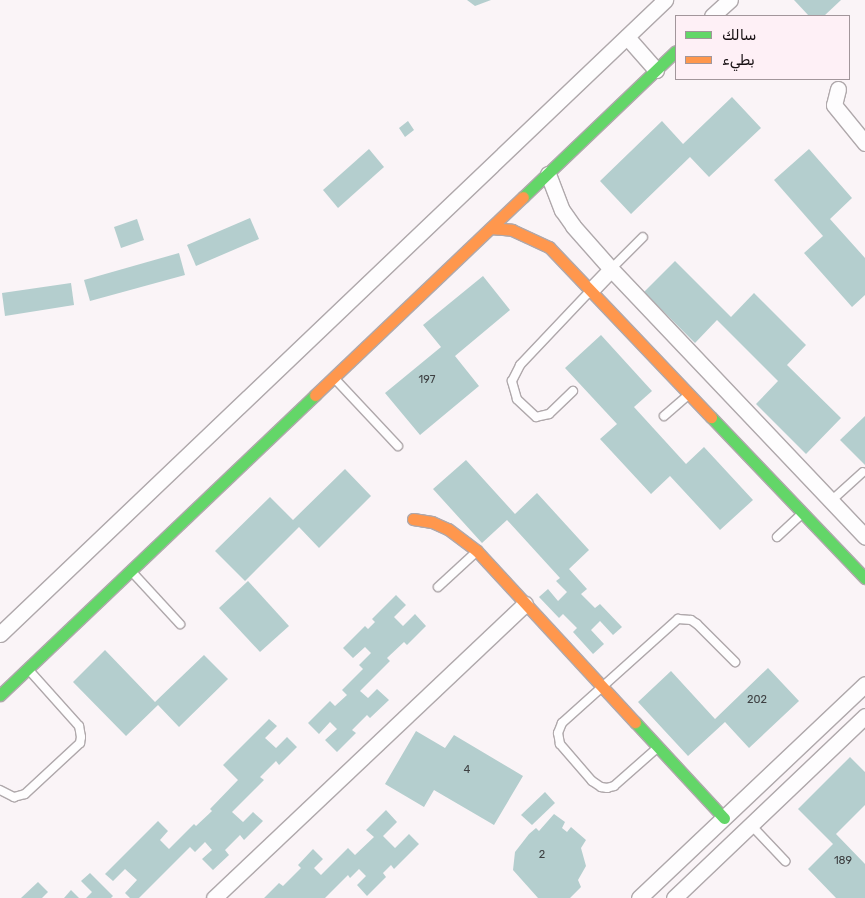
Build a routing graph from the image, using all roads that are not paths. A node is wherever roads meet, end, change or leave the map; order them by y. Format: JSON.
{"nodes":[{"id":1,"x":665,"y":0,"type":"edge"},
{"id":2,"x":730,"y":0,"type":"edge"},
{"id":3,"x":713,"y":15,"type":"edge"},
{"id":4,"x":627,"y":36,"type":"junction"},
{"id":5,"x":675,"y":51,"type":"edge"},
{"id":6,"x":656,"y":70,"type":"junction"},
{"id":7,"x":838,"y":89,"type":"dead end"},
{"id":8,"x":865,"y":143,"type":"edge"},
{"id":9,"x":548,"y":174,"type":"junction"},
{"id":10,"x":491,"y":228,"type":"junction"},
{"id":11,"x":643,"y":237,"type":"dead end"},
{"id":12,"x":611,"y":270,"type":"junction"},
{"id":13,"x":591,"y":290,"type":"junction"},
{"id":14,"x":333,"y":378,"type":"junction"},
{"id":15,"x":573,"y":391,"type":"dead end"},
{"id":16,"x":690,"y":393,"type":"junction"},
{"id":17,"x":664,"y":416,"type":"dead end"},
{"id":18,"x":398,"y":446,"type":"dead end"},
{"id":19,"x":863,"y":472,"type":"dead end"},
{"id":20,"x":831,"y":501,"type":"junction"},
{"id":21,"x":803,"y":513,"type":"junction"},
{"id":22,"x":413,"y":519,"type":"dead end"},
{"id":23,"x":777,"y":537,"type":"dead end"},
{"id":24,"x":865,"y":537,"type":"edge"},
{"id":25,"x":477,"y":551,"type":"junction"},
{"id":26,"x":130,"y":571,"type":"junction"},
{"id":27,"x":865,"y":578,"type":"edge"},
{"id":28,"x":438,"y":587,"type":"dead end"},
{"id":29,"x":525,"y":604,"type":"junction"},
{"id":30,"x":180,"y":624,"type":"dead end"},
{"id":31,"x":0,"y":634,"type":"edge"},
{"id":32,"x":735,"y":662,"type":"dead end"},
{"id":33,"x":28,"y":668,"type":"junction"},
{"id":34,"x":603,"y":688,"type":"junction"},
{"id":35,"x":862,"y":692,"type":"edge"},
{"id":36,"x":0,"y":695,"type":"edge"},
{"id":37,"x":865,"y":716,"type":"edge"},
{"id":38,"x":658,"y":747,"type":"junction"},
{"id":39,"x":0,"y":790,"type":"edge"},
{"id":40,"x":724,"y":818,"type":"junction"},
{"id":41,"x":750,"y":825,"type":"junction"},
{"id":42,"x":785,"y":861,"type":"dead end"},
{"id":43,"x":214,"y":898,"type":"edge"},
{"id":44,"x":640,"y":898,"type":"edge"},
{"id":45,"x":674,"y":898,"type":"edge"}],
"edges":[{"from":1,"to":4,"type":"street"},
{"from":2,"to":3,"type":"street"},
{"from":4,"to":6,"type":"street"},
{"from":4,"to":31,"type":"street"},
{"from":5,"to":6,"type":"street"},
{"from":6,"to":9,"type":"street"},
{"from":7,"to":8,"type":"street"},
{"from":9,"to":10,"type":"street"},
{"from":9,"to":12,"type":"street"},
{"from":10,"to":13,"type":"street"},
{"from":10,"to":14,"type":"street"},
{"from":11,"to":12,"type":"lane"},
{"from":12,"to":13,"type":"street"},
{"from":12,"to":20,"type":"street"},
{"from":13,"to":15,"type":"lane"},
{"from":13,"to":16,"type":"street"},
{"from":14,"to":18,"type":"lane"},
{"from":14,"to":26,"type":"street"},
{"from":16,"to":17,"type":"lane"},
{"from":16,"to":21,"type":"street"},
{"from":19,"to":20,"type":"lane"},
{"from":20,"to":24,"type":"street"},
{"from":21,"to":23,"type":"lane"},
{"from":21,"to":27,"type":"street"},
{"from":22,"to":25,"type":"street"},
{"from":25,"to":28,"type":"lane"},
{"from":25,"to":29,"type":"street"},
{"from":26,"to":30,"type":"lane"},
{"from":26,"to":33,"type":"street"},
{"from":29,"to":34,"type":"street"},
{"from":29,"to":43,"type":"street"},
{"from":32,"to":34,"type":"lane"},
{"from":33,"to":36,"type":"street"},
{"from":33,"to":39,"type":"lane"},
{"from":34,"to":38,"type":"street"},
{"from":34,"to":38,"type":"lane"},
{"from":35,"to":40,"type":"street"},
{"from":37,"to":41,"type":"street"},
{"from":38,"to":40,"type":"street"},
{"from":40,"to":44,"type":"street"},
{"from":41,"to":42,"type":"lane"},
{"from":41,"to":45,"type":"street"}]}
